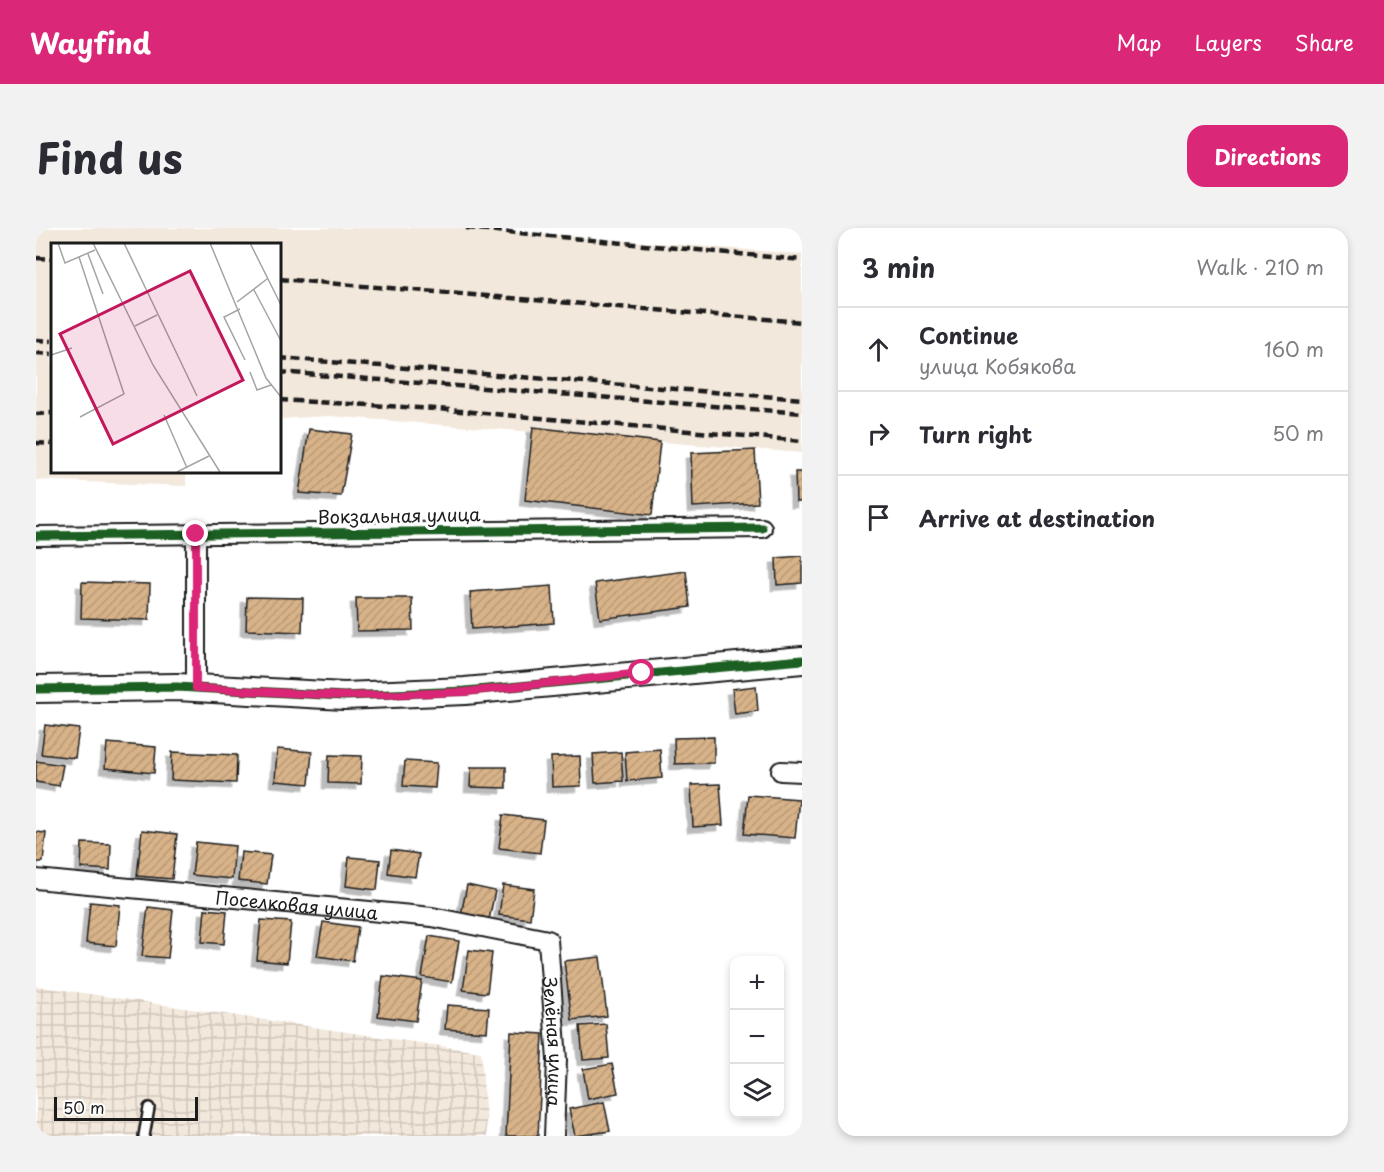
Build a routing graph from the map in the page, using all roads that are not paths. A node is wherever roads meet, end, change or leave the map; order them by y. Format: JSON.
{"nodes":[{"id":1,"x":762,"y":528,"type":"dead end"},
{"id":2,"x":196,"y":534,"type":"junction"},
{"id":3,"x":36,"y":536,"type":"edge"},
{"id":4,"x":802,"y":660,"type":"edge"},
{"id":5,"x":36,"y":688,"type":"edge"},
{"id":6,"x":196,"y":688,"type":"junction"},
{"id":7,"x":781,"y":771,"type":"dead end"},
{"id":8,"x":802,"y":772,"type":"edge"},
{"id":9,"x":36,"y":879,"type":"edge"},
{"id":10,"x":548,"y":948,"type":"joint"},
{"id":11,"x":148,"y":1108,"type":"dead end"},
{"id":12,"x":144,"y":1136,"type":"edge"},
{"id":13,"x":554,"y":1136,"type":"edge"}],
"edges":[{"from":1,"to":2,"type":"street","name":"Вокзальная улица"},
{"from":2,"to":3,"type":"street","name":"Вокзальная улица"},
{"from":2,"to":6,"type":"street"},
{"from":4,"to":6,"type":"street"},
{"from":5,"to":6,"type":"street"},
{"from":7,"to":8,"type":"street"},
{"from":9,"to":10,"type":"street","name":"Поселковая улица"},
{"from":10,"to":13,"type":"street","name":"Зелёная улица"},
{"from":11,"to":12,"type":"lane"}]}
